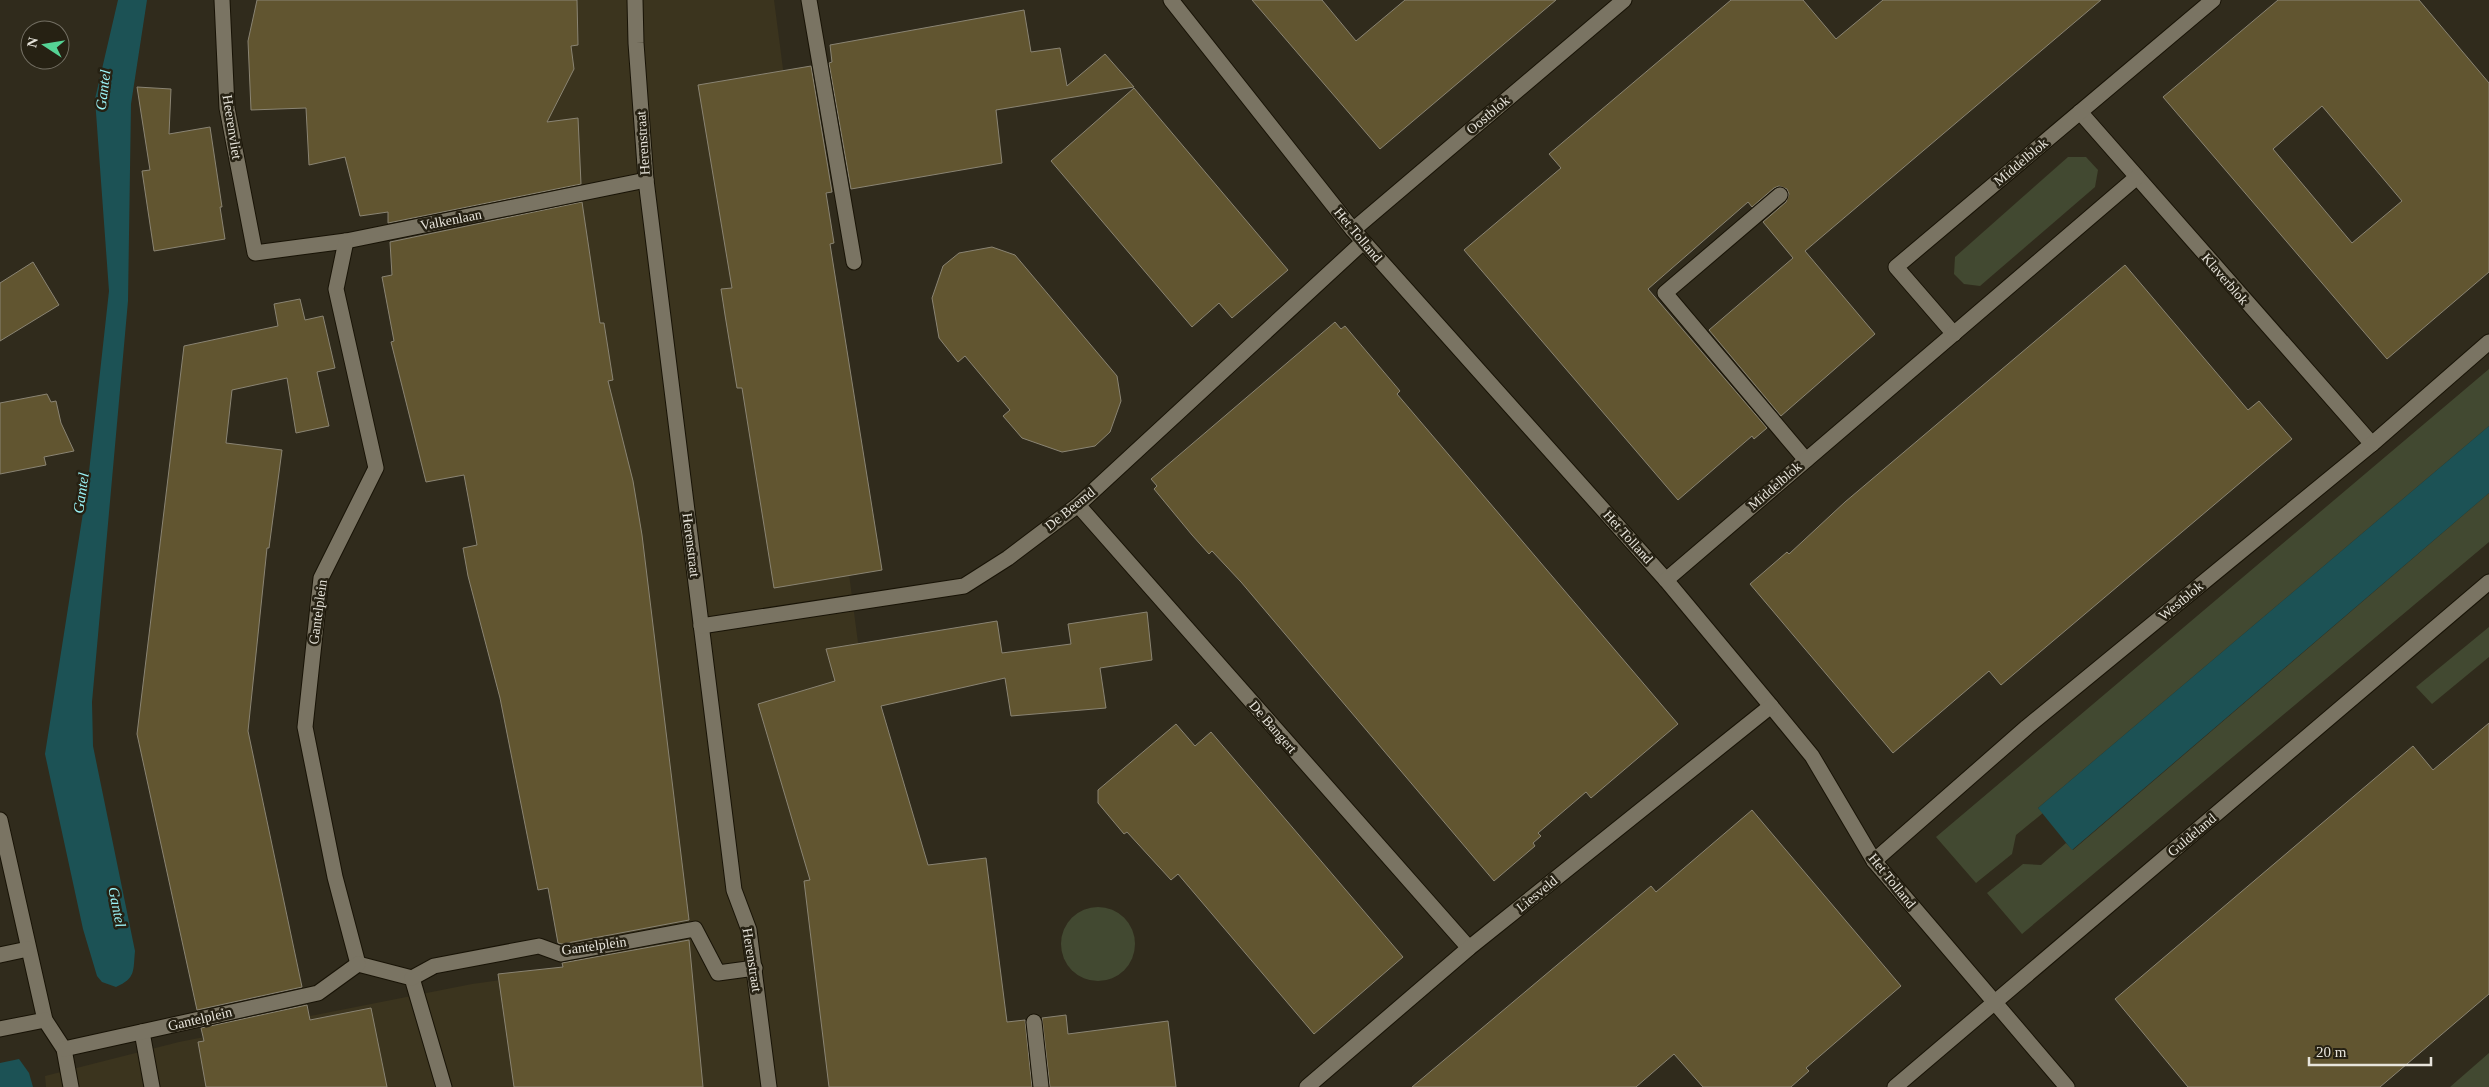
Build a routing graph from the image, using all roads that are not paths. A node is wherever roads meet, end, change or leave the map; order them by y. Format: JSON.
{"nodes":[{"id":1,"x":222,"y":0,"type":"edge"},
{"id":2,"x":635,"y":0,"type":"edge"},
{"id":3,"x":809,"y":0,"type":"edge"},
{"id":4,"x":1171,"y":0,"type":"edge"},
{"id":5,"x":1624,"y":0,"type":"edge"},
{"id":6,"x":2213,"y":0,"type":"edge"},
{"id":7,"x":2080,"y":112,"type":"junction"},
{"id":8,"x":2137,"y":177,"type":"junction"},
{"id":9,"x":646,"y":180,"type":"junction"},
{"id":10,"x":1780,"y":195,"type":"dead end"},
{"id":11,"x":1353,"y":230,"type":"junction"},
{"id":12,"x":346,"y":241,"type":"junction"},
{"id":13,"x":1363,"y":242,"type":"junction"},
{"id":14,"x":255,"y":253,"type":"joint"},
{"id":15,"x":854,"y":262,"type":"dead end"},
{"id":16,"x":1954,"y":334,"type":"junction"},
{"id":17,"x":2489,"y":342,"type":"edge"},
{"id":18,"x":2372,"y":444,"type":"junction"},
{"id":19,"x":1806,"y":460,"type":"junction"},
{"id":20,"x":1078,"y":505,"type":"junction"},
{"id":21,"x":1666,"y":580,"type":"junction"},
{"id":22,"x":2489,"y":582,"type":"edge"},
{"id":23,"x":701,"y":626,"type":"junction"},
{"id":24,"x":1771,"y":706,"type":"junction"},
{"id":25,"x":0,"y":820,"type":"edge"},
{"id":26,"x":1874,"y":861,"type":"junction"},
{"id":27,"x":1469,"y":948,"type":"junction"},
{"id":28,"x":28,"y":949,"type":"junction"},
{"id":29,"x":0,"y":955,"type":"edge"},
{"id":30,"x":358,"y":964,"type":"junction"},
{"id":31,"x":754,"y":968,"type":"junction"},
{"id":32,"x":412,"y":978,"type":"junction"},
{"id":33,"x":1995,"y":1002,"type":"junction"},
{"id":34,"x":45,"y":1020,"type":"junction"},
{"id":35,"x":1034,"y":1022,"type":"dead end"},
{"id":36,"x":0,"y":1029,"type":"edge"},
{"id":37,"x":142,"y":1032,"type":"junction"},
{"id":38,"x":64,"y":1049,"type":"junction"},
{"id":39,"x":71,"y":1087,"type":"edge"},
{"id":40,"x":152,"y":1087,"type":"edge"},
{"id":41,"x":444,"y":1087,"type":"edge"},
{"id":42,"x":769,"y":1087,"type":"edge"},
{"id":43,"x":1041,"y":1087,"type":"edge"},
{"id":44,"x":1307,"y":1087,"type":"edge"},
{"id":45,"x":1895,"y":1087,"type":"edge"},
{"id":46,"x":2066,"y":1087,"type":"edge"}],
"edges":[{"from":1,"to":14,"type":"street","name":"Heerenvliet"},
{"from":2,"to":9,"type":"street","name":"Herenstraat"},
{"from":3,"to":15,"type":"street"},
{"from":4,"to":11,"type":"street","name":"Het Tolland"},
{"from":5,"to":11,"type":"street","name":"Oostblok"},
{"from":6,"to":7,"type":"street","name":"Middelblok"},
{"from":7,"to":8,"type":"street","name":"Klaverblok"},
{"from":7,"to":16,"type":"street","name":"Middelblok"},
{"from":8,"to":16,"type":"street","name":"Middelblok"},
{"from":8,"to":18,"type":"street","name":"Klaverblok"},
{"from":9,"to":12,"type":"street","name":"Valkenlaan"},
{"from":9,"to":23,"type":"street","name":"Herenstraat"},
{"from":10,"to":19,"type":"street"},
{"from":11,"to":13,"type":"street","name":"Het Tolland"},
{"from":12,"to":14,"type":"street","name":"Valkenlaan"},
{"from":12,"to":30,"type":"street","name":"Gantelplein"},
{"from":13,"to":20,"type":"street","name":"De Beemd"},
{"from":13,"to":21,"type":"street","name":"Het Tolland"},
{"from":16,"to":19,"type":"street","name":"Middelblok"},
{"from":17,"to":18,"type":"street","name":"Westblok"},
{"from":18,"to":26,"type":"street","name":"Westblok"},
{"from":19,"to":21,"type":"street","name":"Middelblok"},
{"from":20,"to":23,"type":"street","name":"De Beemd"},
{"from":20,"to":27,"type":"street","name":"De Bangert"},
{"from":21,"to":24,"type":"street","name":"Het Tolland"},
{"from":22,"to":33,"type":"street","name":"Guldeland"},
{"from":23,"to":31,"type":"street","name":"Herenstraat"},
{"from":24,"to":26,"type":"street","name":"Het Tolland"},
{"from":24,"to":27,"type":"street","name":"Liesveld"},
{"from":25,"to":28,"type":"street"},
{"from":26,"to":33,"type":"street","name":"Het Tolland"},
{"from":27,"to":44,"type":"street","name":"Liesveld"},
{"from":28,"to":29,"type":"street"},
{"from":28,"to":34,"type":"street"},
{"from":30,"to":32,"type":"street"},
{"from":30,"to":37,"type":"street","name":"Gantelplein"},
{"from":31,"to":32,"type":"street","name":"Gantelplein"},
{"from":31,"to":42,"type":"street","name":"Herenstraat"},
{"from":32,"to":41,"type":"street"},
{"from":33,"to":45,"type":"street","name":"Guldeland"},
{"from":33,"to":46,"type":"street","name":"Het Tolland"},
{"from":34,"to":36,"type":"street"},
{"from":34,"to":38,"type":"street"},
{"from":35,"to":43,"type":"street"},
{"from":37,"to":38,"type":"street","name":"Gantelplein"},
{"from":37,"to":40,"type":"street"},
{"from":38,"to":39,"type":"street"}]}
